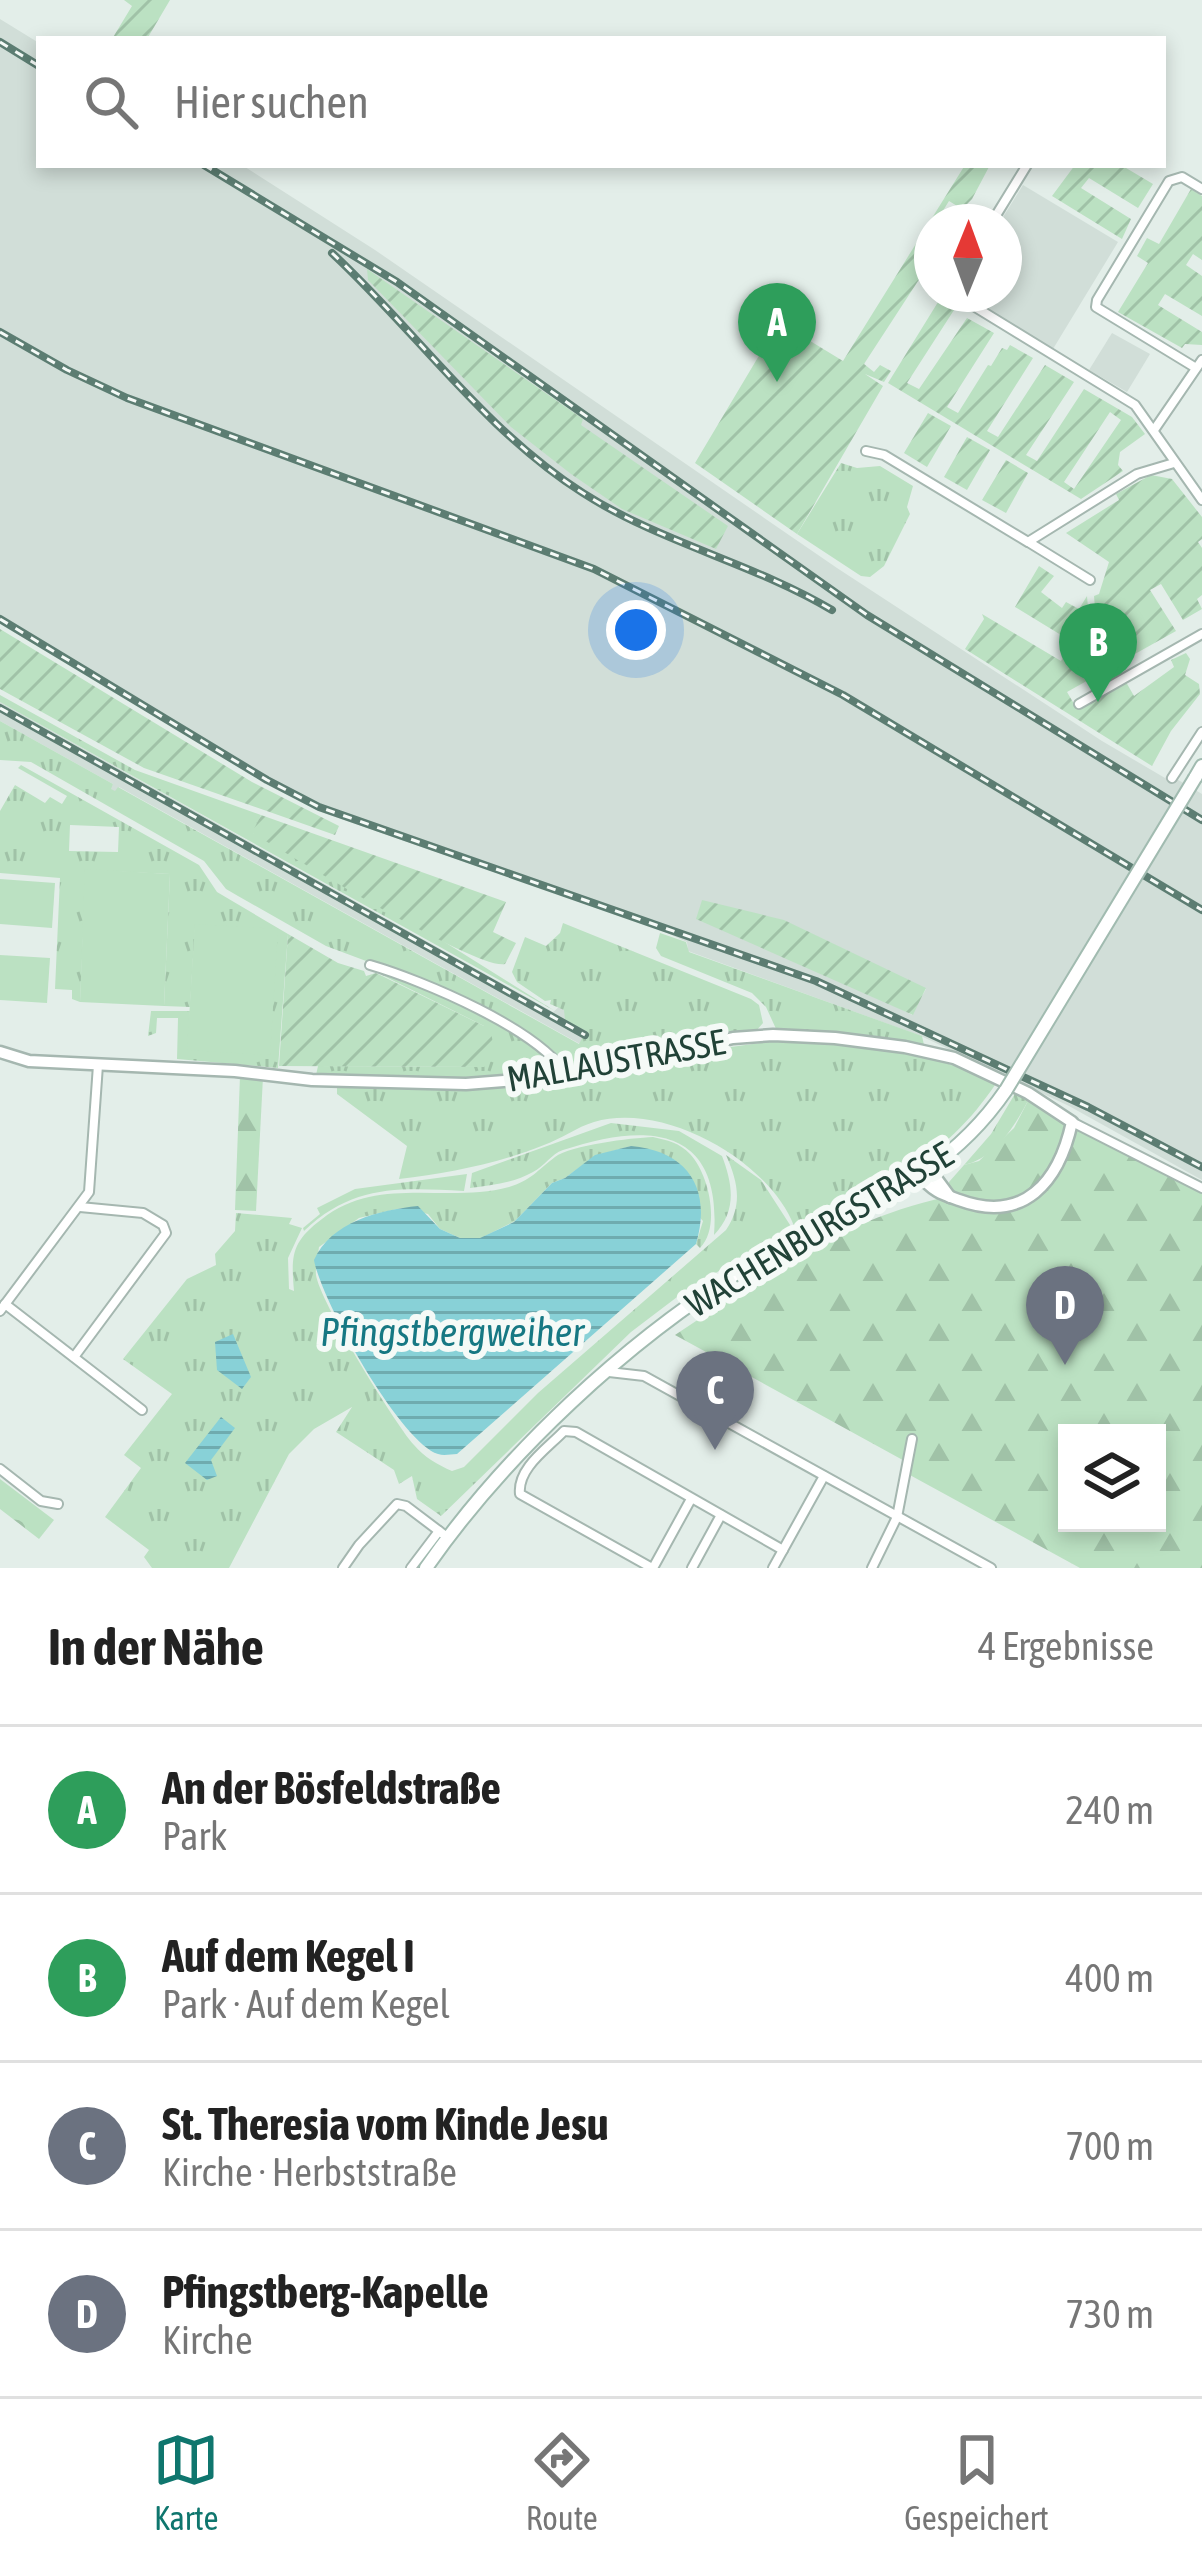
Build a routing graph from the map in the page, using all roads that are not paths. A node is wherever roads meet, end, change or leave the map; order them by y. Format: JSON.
{"nodes":[{"id":1,"x":1025,"y":168,"type":"edge"},
{"id":2,"x":1202,"y":189,"type":"edge"},
{"id":3,"x":1003,"y":204,"type":"edge"},
{"id":4,"x":983,"y":312,"type":"edge"},
{"id":5,"x":1199,"y":364,"type":"edge"},
{"id":6,"x":1154,"y":430,"type":"junction"},
{"id":7,"x":866,"y":451,"type":"dead end"},
{"id":8,"x":1174,"y":463,"type":"junction"},
{"id":9,"x":1202,"y":500,"type":"edge"},
{"id":10,"x":1028,"y":542,"type":"junction"},
{"id":11,"x":1090,"y":580,"type":"dead end"},
{"id":12,"x":1202,"y":634,"type":"edge"},
{"id":13,"x":1079,"y":704,"type":"dead end"},
{"id":14,"x":1202,"y":731,"type":"edge"},
{"id":15,"x":1198,"y":772,"type":"edge"},
{"id":16,"x":1172,"y":778,"type":"dead end"},
{"id":17,"x":370,"y":965,"type":"dead end"},
{"id":18,"x":0,"y":1052,"type":"edge"},
{"id":19,"x":98,"y":1065,"type":"junction"},
{"id":20,"x":567,"y":1076,"type":"junction"},
{"id":21,"x":1072,"y":1122,"type":"junction"},
{"id":22,"x":926,"y":1173,"type":"junction"},
{"id":23,"x":1202,"y":1188,"type":"edge"},
{"id":24,"x":80,"y":1207,"type":"junction"},
{"id":25,"x":3,"y":1307,"type":"edge"},
{"id":26,"x":626,"y":1356,"type":"junction"},
{"id":27,"x":74,"y":1357,"type":"junction"},
{"id":28,"x":609,"y":1372,"type":"junction"},
{"id":29,"x":631,"y":1372,"type":"junction"},
{"id":30,"x":644,"y":1376,"type":"junction"},
{"id":31,"x":142,"y":1410,"type":"dead end"},
{"id":32,"x":912,"y":1439,"type":"dead end"},
{"id":33,"x":0,"y":1469,"type":"edge"},
{"id":34,"x":824,"y":1476,"type":"junction"},
{"id":35,"x":692,"y":1499,"type":"junction"},
{"id":36,"x":58,"y":1504,"type":"dead end"},
{"id":37,"x":721,"y":1515,"type":"junction"},
{"id":38,"x":897,"y":1517,"type":"junction"},
{"id":39,"x":443,"y":1534,"type":"junction"},
{"id":40,"x":783,"y":1550,"type":"junction"},
{"id":41,"x":975,"y":1564,"type":"edge"},
{"id":42,"x":344,"y":1568,"type":"edge"},
{"id":43,"x":411,"y":1568,"type":"edge"},
{"id":44,"x":426,"y":1568,"type":"edge"},
{"id":45,"x":653,"y":1568,"type":"edge"},
{"id":46,"x":692,"y":1568,"type":"edge"},
{"id":47,"x":773,"y":1568,"type":"edge"},
{"id":48,"x":872,"y":1568,"type":"edge"},
{"id":49,"x":992,"y":1568,"type":"edge"}],
"edges":[{"from":1,"to":3,"type":"street"},
{"from":2,"to":5,"type":"street"},
{"from":4,"to":6,"type":"street"},
{"from":5,"to":6,"type":"street"},
{"from":6,"to":8,"type":"street"},
{"from":7,"to":10,"type":"street"},
{"from":8,"to":9,"type":"street"},
{"from":8,"to":10,"type":"street"},
{"from":10,"to":11,"type":"street"},
{"from":12,"to":13,"type":"street"},
{"from":14,"to":16,"type":"street"},
{"from":15,"to":22,"type":"main road","name":"WACHENBURGSTRASSE","bridge":true},
{"from":17,"to":20,"type":"street"},
{"from":18,"to":19,"type":"street","name":"MALLAUSTRASSE"},
{"from":19,"to":20,"type":"street","name":"MALLAUSTRASSE"},
{"from":19,"to":24,"type":"street"},
{"from":20,"to":21,"type":"street","name":"MALLAUSTRASSE"},
{"from":21,"to":22,"type":"street"},
{"from":21,"to":23,"type":"street"},
{"from":22,"to":26,"type":"main road","name":"WACHENBURGSTRASSE"},
{"from":24,"to":25,"type":"street"},
{"from":24,"to":27,"type":"street"},
{"from":25,"to":27,"type":"street"},
{"from":26,"to":28,"type":"main road","name":"WACHENBURGSTRASSE"},
{"from":26,"to":29,"type":"street"},
{"from":26,"to":30,"type":"street"},
{"from":27,"to":31,"type":"street"},
{"from":28,"to":29,"type":"street"},
{"from":28,"to":39,"type":"main road","name":"WACHENBURGSTRASSE"},
{"from":29,"to":30,"type":"street"},
{"from":30,"to":34,"type":"street"},
{"from":32,"to":38,"type":"street"},
{"from":33,"to":36,"type":"street"},
{"from":34,"to":38,"type":"street"},
{"from":34,"to":40,"type":"street"},
{"from":35,"to":37,"type":"street"},
{"from":35,"to":45,"type":"street"},
{"from":35,"to":45,"type":"street"},
{"from":37,"to":40,"type":"street"},
{"from":37,"to":46,"type":"street"},
{"from":38,"to":41,"type":"street"},
{"from":38,"to":48,"type":"street"},
{"from":39,"to":42,"type":"street"},
{"from":39,"to":43,"type":"street","name":"WACHENBURGSTRASSE"},
{"from":39,"to":44,"type":"main road","name":"WACHENBURGSTRASSE"},
{"from":40,"to":47,"type":"street"},
{"from":41,"to":49,"type":"street"}]}
